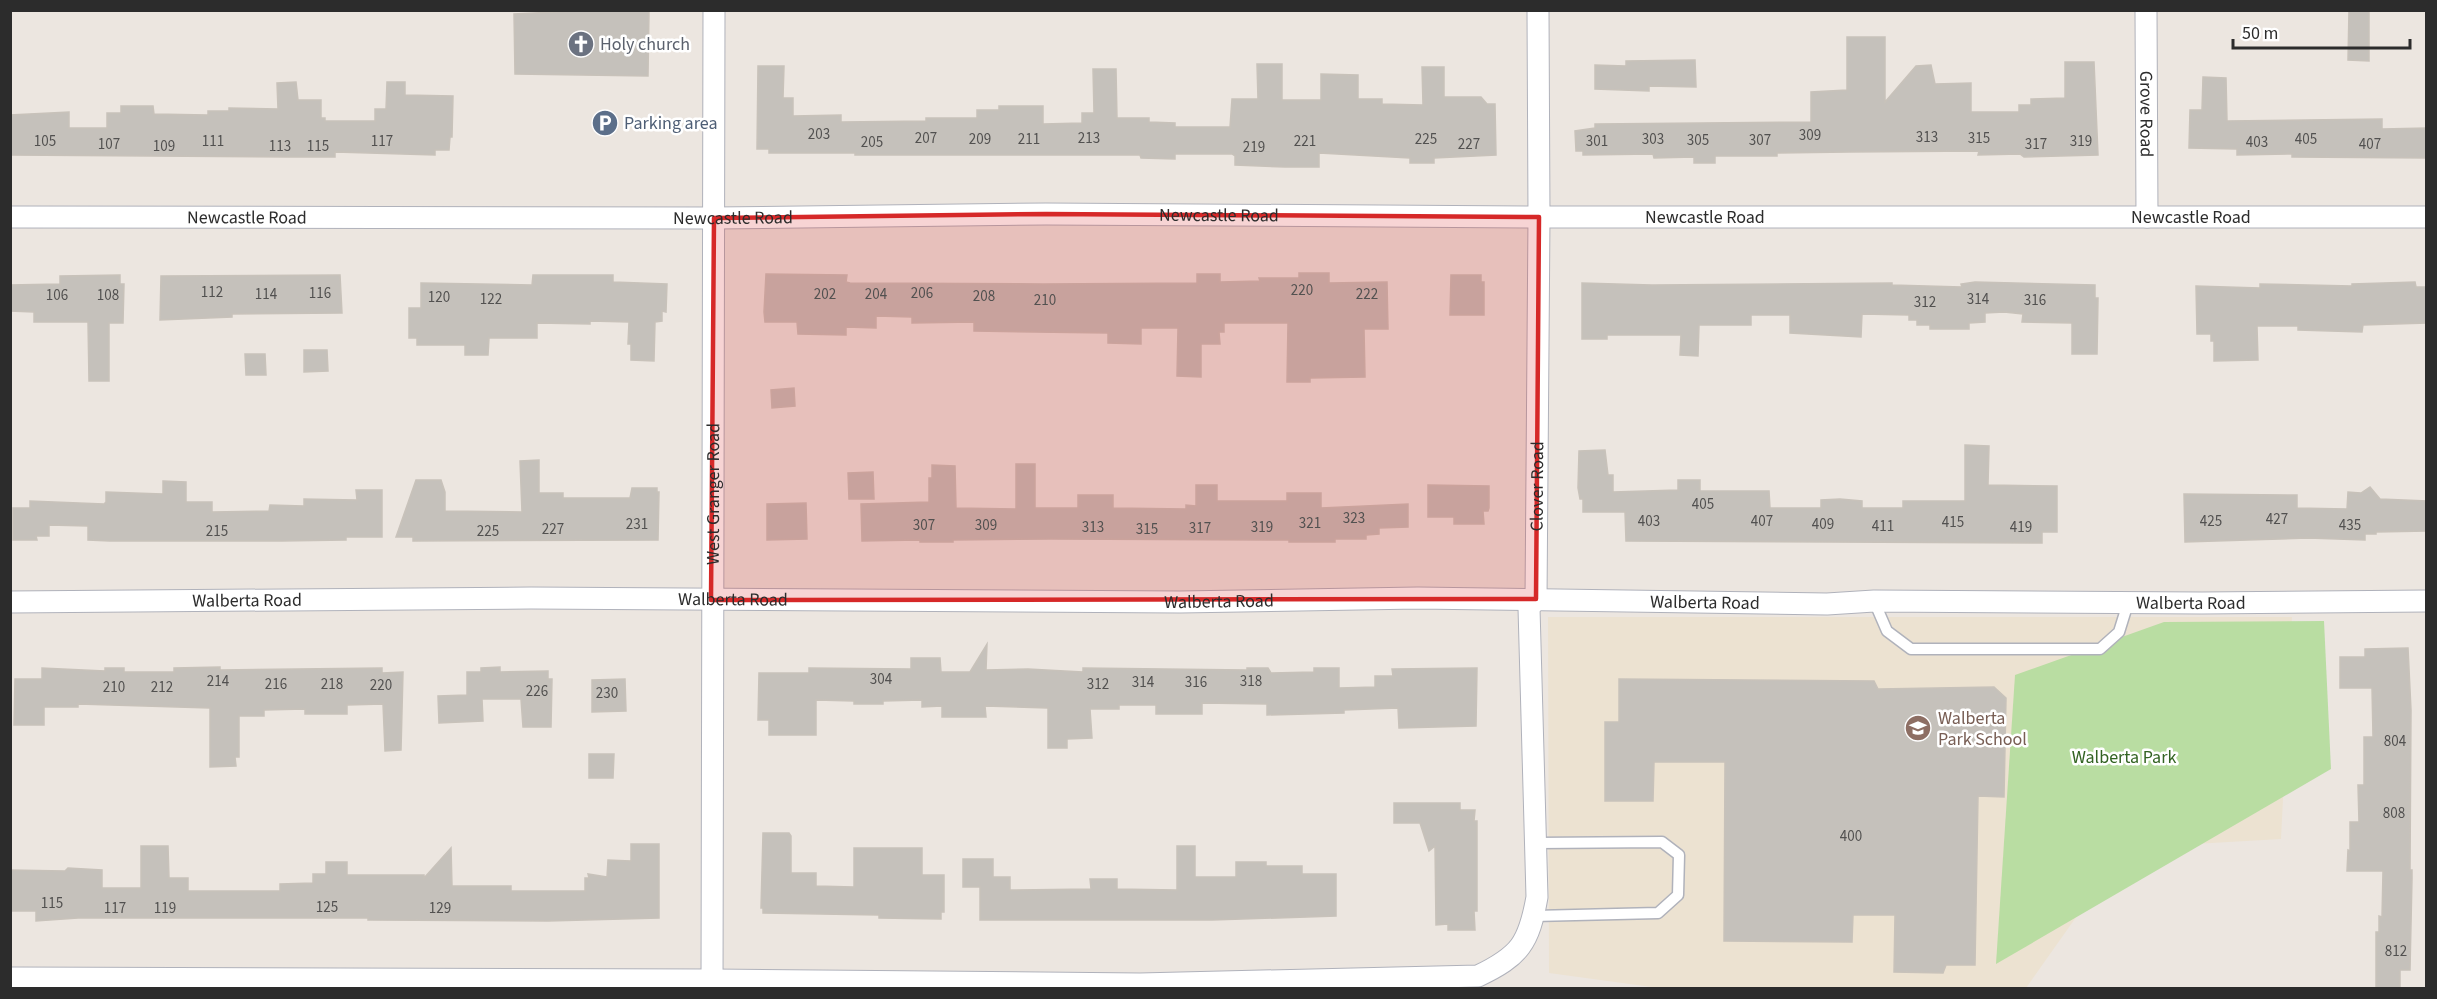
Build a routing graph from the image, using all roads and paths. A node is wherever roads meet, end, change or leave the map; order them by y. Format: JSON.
{"nodes":[{"id":1,"x":714,"y":10,"type":"edge"},
{"id":2,"x":1538,"y":10,"type":"edge"},
{"id":3,"x":2146,"y":10,"type":"edge"},
{"id":4,"x":2427,"y":216,"type":"edge"},
{"id":5,"x":10,"y":217,"type":"edge"},
{"id":6,"x":1539,"y":217,"type":"junction"},
{"id":7,"x":2147,"y":217,"type":"junction"},
{"id":8,"x":714,"y":218,"type":"junction"},
{"id":9,"x":1536,"y":599,"type":"junction"},
{"id":10,"x":711,"y":600,"type":"junction"},
{"id":11,"x":1874,"y":601,"type":"junction"},
{"id":12,"x":2427,"y":601,"type":"edge"},
{"id":13,"x":10,"y":602,"type":"edge"},
{"id":14,"x":2128,"y":603,"type":"junction"},
{"id":15,"x":1537,"y":843,"type":"junction"},
{"id":16,"x":1534,"y":916,"type":"junction"},
{"id":17,"x":10,"y":978,"type":"edge"},
{"id":18,"x":712,"y":984,"type":"edge"}],
"edges":[{"from":1,"to":8,"type":"street","name":"West Granger Road"},
{"from":2,"to":6,"type":"street","name":"Clover Road"},
{"from":3,"to":7,"type":"street","name":"Grove Road"},
{"from":4,"to":7,"type":"street","name":"Newcastle Road"},
{"from":5,"to":8,"type":"street","name":"Newcastle Road"},
{"from":6,"to":7,"type":"street","name":"Newcastle Road"},
{"from":6,"to":8,"type":"street","name":"Newcastle Road"},
{"from":6,"to":9,"type":"street","name":"Clover Road"},
{"from":8,"to":10,"type":"street","name":"West Granger Road"},
{"from":9,"to":10,"type":"street","name":"Walberta Road"},
{"from":9,"to":11,"type":"street","name":"Walberta Road"},
{"from":9,"to":15,"type":"street","name":"Clover Road"},
{"from":10,"to":13,"type":"street","name":"Walberta Road"},
{"from":10,"to":18,"type":"street","name":"West Granger Road"},
{"from":11,"to":14,"type":"street","name":"Walberta Road"},
{"from":11,"to":14,"type":"lane"},
{"from":12,"to":14,"type":"street","name":"Walberta Road"},
{"from":15,"to":16,"type":"street","name":"Clover Road"},
{"from":15,"to":16,"type":"lane"},
{"from":16,"to":18,"type":"street","name":"Clover Road"},
{"from":17,"to":18,"type":"street"}]}
